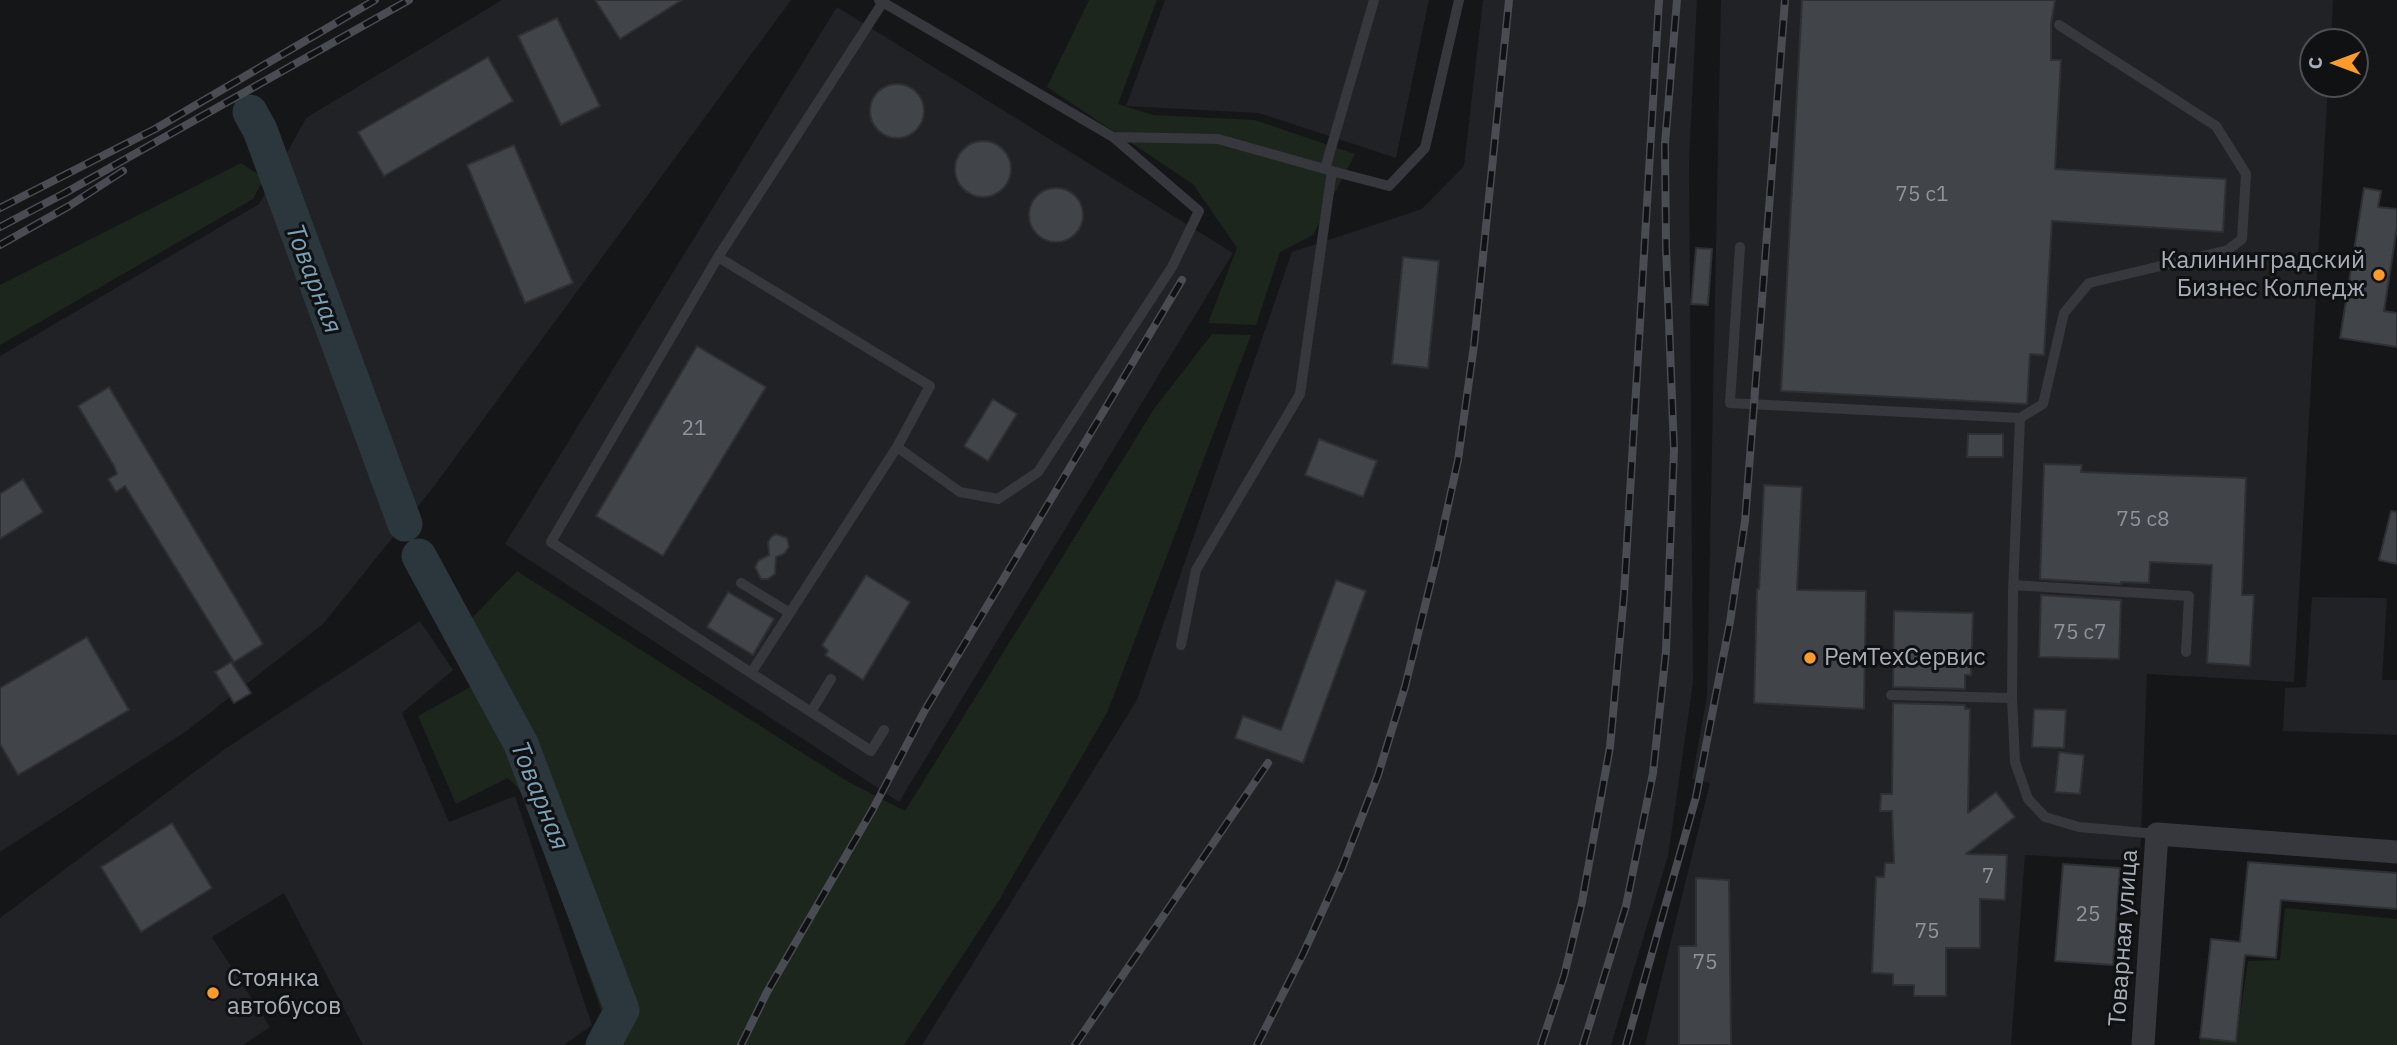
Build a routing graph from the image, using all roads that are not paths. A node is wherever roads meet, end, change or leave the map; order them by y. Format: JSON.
{"nodes":[{"id":1,"x":1374,"y":0,"type":"edge"},
{"id":2,"x":1459,"y":0,"type":"edge"},
{"id":3,"x":881,"y":1,"type":"edge"},
{"id":4,"x":2059,"y":25,"type":"dead end"},
{"id":5,"x":1112,"y":137,"type":"junction"},
{"id":6,"x":1329,"y":170,"type":"junction"},
{"id":7,"x":1741,"y":247,"type":"dead end"},
{"id":8,"x":718,"y":257,"type":"junction"},
{"id":9,"x":2021,"y":418,"type":"junction"},
{"id":10,"x":897,"y":447,"type":"junction"},
{"id":11,"x":741,"y":583,"type":"dead end"},
{"id":12,"x":2013,"y":585,"type":"junction"},
{"id":13,"x":790,"y":613,"type":"junction"},
{"id":14,"x":1181,"y":645,"type":"dead end"},
{"id":15,"x":2186,"y":652,"type":"dead end"},
{"id":16,"x":751,"y":673,"type":"junction"},
{"id":17,"x":831,"y":679,"type":"dead end"},
{"id":18,"x":1891,"y":695,"type":"dead end"},
{"id":19,"x":2012,"y":698,"type":"junction"},
{"id":20,"x":811,"y":712,"type":"junction"},
{"id":21,"x":884,"y":730,"type":"dead end"},
{"id":22,"x":2157,"y":834,"type":"junction"},
{"id":23,"x":2397,"y":852,"type":"edge"},
{"id":24,"x":2143,"y":1045,"type":"edge"}],
"edges":[{"from":1,"to":6,"type":"lane"},
{"from":2,"to":6,"type":"lane"},
{"from":3,"to":5,"type":"lane"},
{"from":3,"to":8,"type":"lane"},
{"from":4,"to":9,"type":"lane"},
{"from":5,"to":6,"type":"lane"},
{"from":5,"to":10,"type":"lane"},
{"from":6,"to":14,"type":"lane"},
{"from":7,"to":9,"type":"lane"},
{"from":8,"to":10,"type":"lane"},
{"from":8,"to":16,"type":"lane"},
{"from":9,"to":12,"type":"lane"},
{"from":10,"to":13,"type":"lane"},
{"from":11,"to":13,"type":"lane"},
{"from":12,"to":15,"type":"lane"},
{"from":12,"to":19,"type":"lane"},
{"from":13,"to":16,"type":"lane"},
{"from":16,"to":20,"type":"lane"},
{"from":17,"to":20,"type":"lane"},
{"from":18,"to":19,"type":"lane"},
{"from":19,"to":22,"type":"lane"},
{"from":20,"to":21,"type":"lane"},
{"from":22,"to":23,"type":"street"},
{"from":22,"to":24,"type":"street","name":"Товарная улица"}]}
